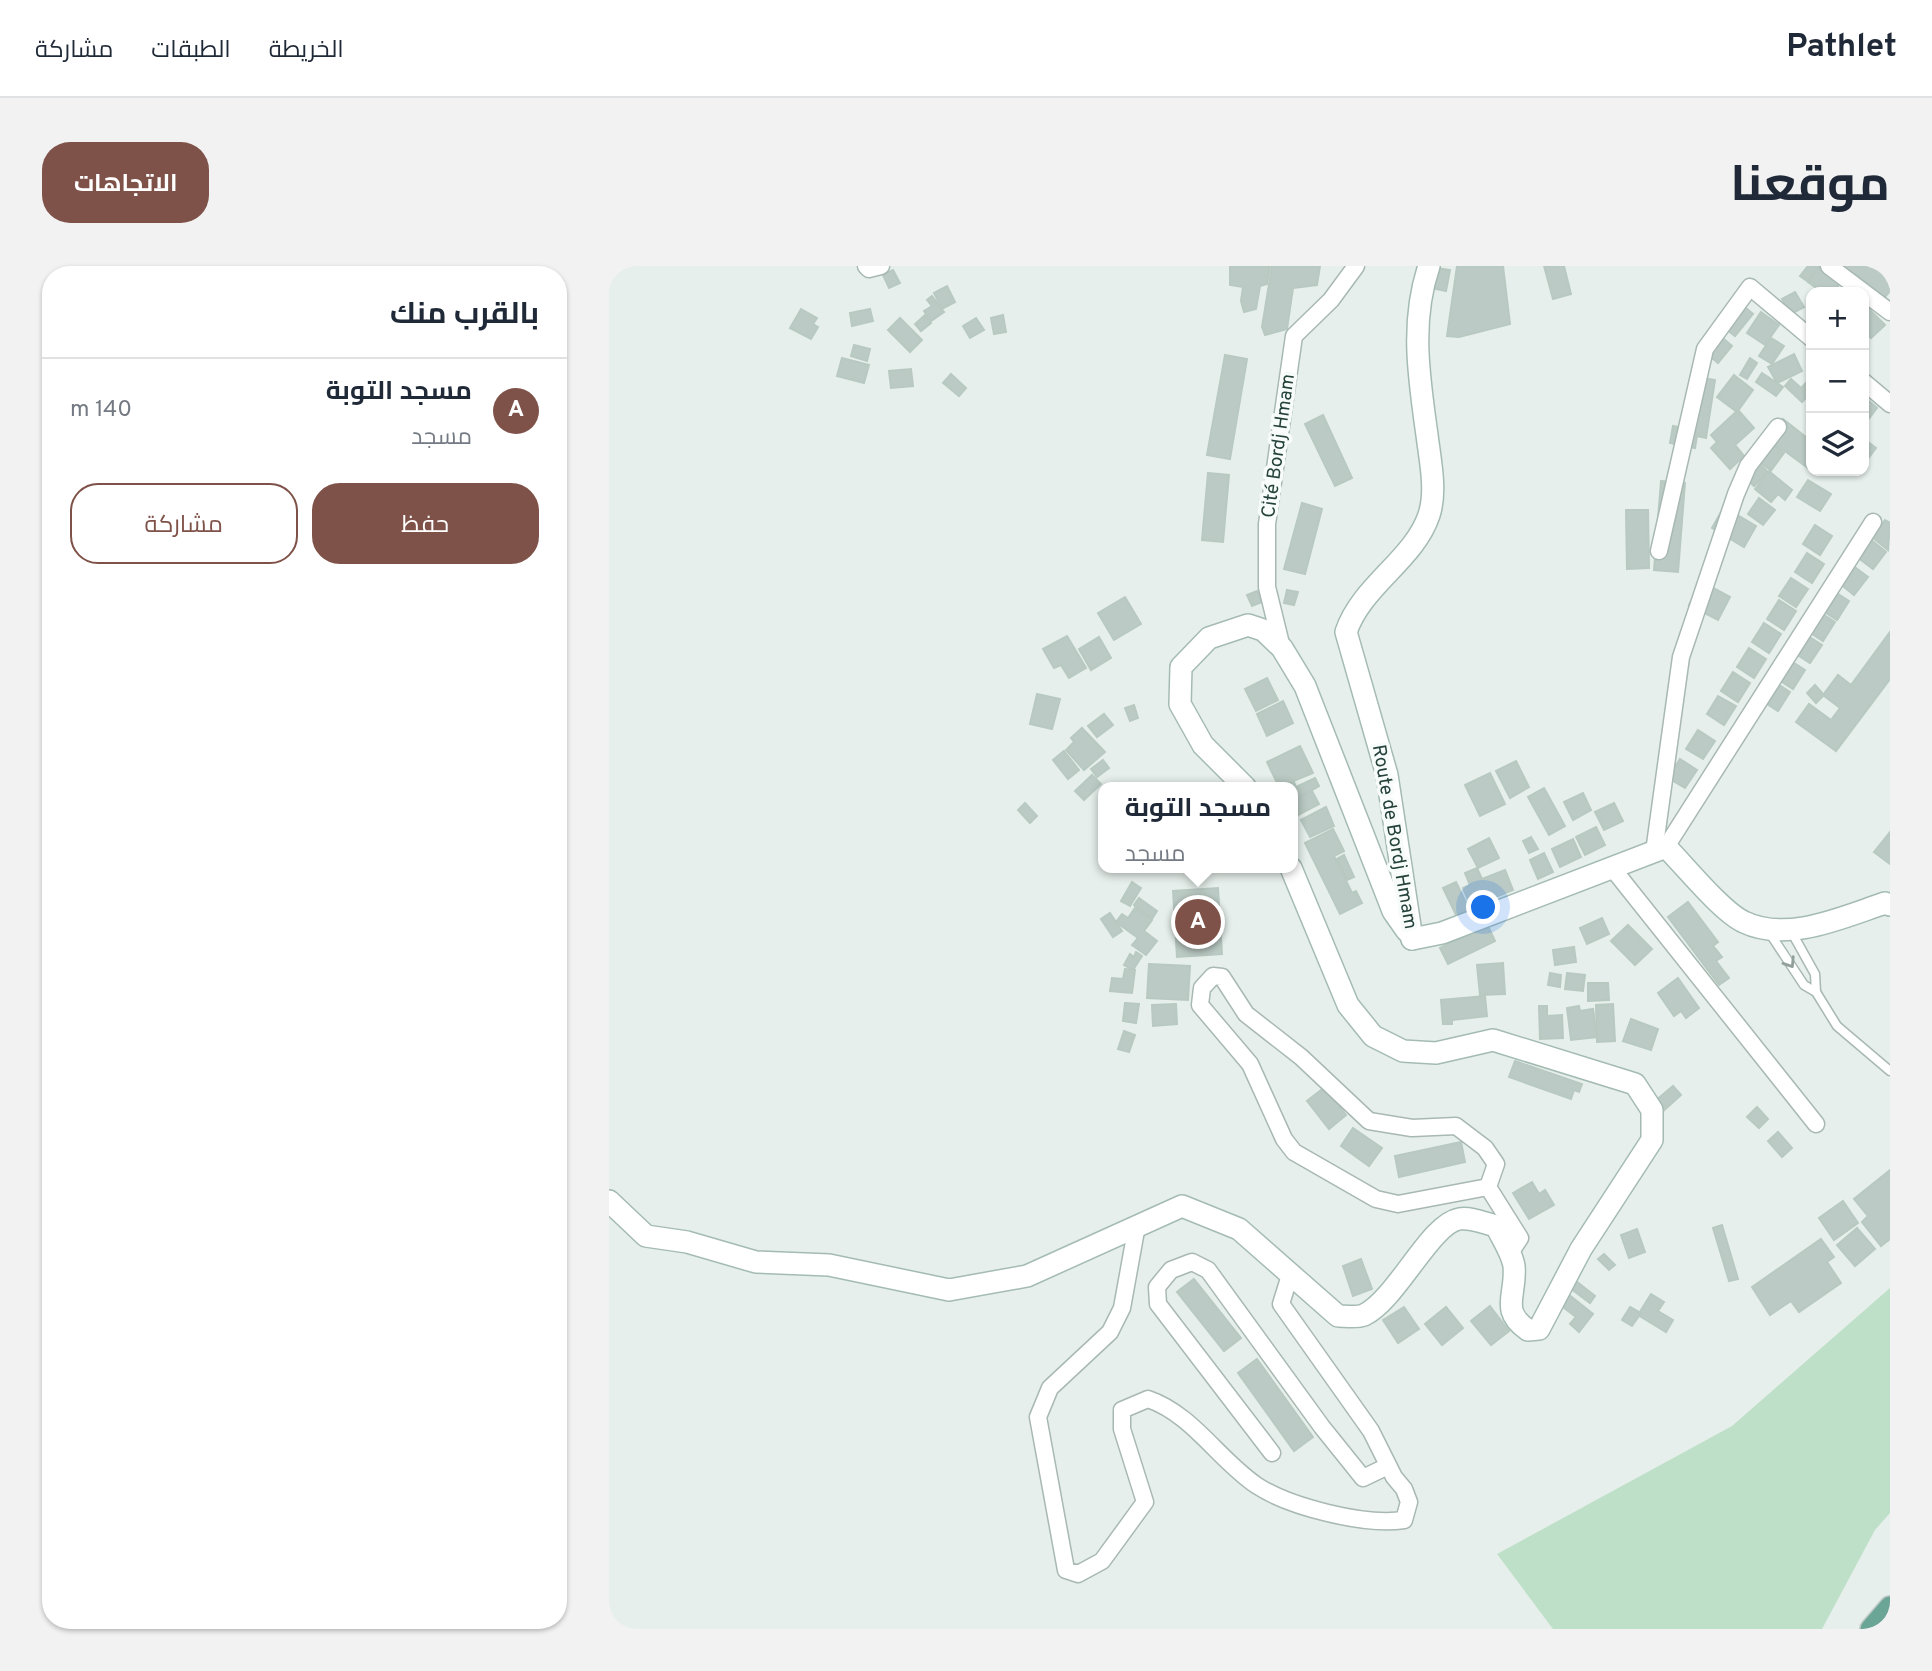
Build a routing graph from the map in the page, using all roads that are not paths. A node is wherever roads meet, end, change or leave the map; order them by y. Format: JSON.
{"nodes":[{"id":1,"x":866,"y":266,"type":"edge"},
{"id":2,"x":881,"y":266,"type":"edge"},
{"id":3,"x":1356,"y":266,"type":"edge"},
{"id":4,"x":1429,"y":266,"type":"edge"},
{"id":5,"x":1829,"y":266,"type":"edge"},
{"id":6,"x":1888,"y":306,"type":"edge"},
{"id":7,"x":1806,"y":334,"type":"edge"},
{"id":8,"x":1869,"y":386,"type":"edge"},
{"id":9,"x":1890,"y":404,"type":"edge"},
{"id":10,"x":1778,"y":427,"type":"dead end"},
{"id":11,"x":1873,"y":522,"type":"dead end"},
{"id":12,"x":1658,"y":551,"type":"dead end"},
{"id":13,"x":1282,"y":648,"type":"junction"},
{"id":14,"x":1240,"y":782,"type":"edge"},
{"id":15,"x":1660,"y":850,"type":"junction"},
{"id":16,"x":1613,"y":869,"type":"junction"},
{"id":17,"x":1293,"y":873,"type":"edge"},
{"id":18,"x":1890,"y":905,"type":"edge"},
{"id":19,"x":1789,"y":928,"type":"junction"},
{"id":20,"x":1768,"y":929,"type":"junction"},
{"id":21,"x":1412,"y":939,"type":"junction"},
{"id":22,"x":1816,"y":992,"type":"junction"},
{"id":23,"x":1890,"y":1071,"type":"edge"},
{"id":24,"x":1816,"y":1124,"type":"dead end"},
{"id":25,"x":1488,"y":1187,"type":"junction"},
{"id":26,"x":609,"y":1201,"type":"edge"},
{"id":27,"x":1137,"y":1225,"type":"junction"},
{"id":28,"x":1510,"y":1253,"type":"junction"},
{"id":29,"x":1290,"y":1275,"type":"junction"},
{"id":30,"x":1272,"y":1453,"type":"dead end"},
{"id":31,"x":1388,"y":1466,"type":"junction"},
{"id":32,"x":1890,"y":1607,"type":"edge"},
{"id":33,"x":1871,"y":1629,"type":"edge"}],
"edges":[{"from":1,"to":2,"type":"street"},
{"from":3,"to":13,"type":"street","name":"Cité Bordj Hmam"},
{"from":4,"to":21,"type":"street","name":"Route de Bordj Hmam"},
{"from":5,"to":6,"type":"street"},
{"from":7,"to":12,"type":"street"},
{"from":8,"to":9,"type":"street"},
{"from":10,"to":15,"type":"street"},
{"from":11,"to":15,"type":"street"},
{"from":13,"to":14,"type":"street"},
{"from":13,"to":21,"type":"street"},
{"from":15,"to":16,"type":"street"},
{"from":15,"to":20,"type":"street"},
{"from":16,"to":21,"type":"street"},
{"from":16,"to":24,"type":"street"},
{"from":17,"to":28,"type":"street"},
{"from":18,"to":19,"type":"street"},
{"from":19,"to":20,"type":"street"},
{"from":19,"to":22,"type":"lane"},
{"from":20,"to":22,"type":"lane","one_way":true},
{"from":22,"to":23,"type":"lane"},
{"from":25,"to":25,"type":"street"},
{"from":25,"to":28,"type":"street"},
{"from":26,"to":27,"type":"street"},
{"from":27,"to":29,"type":"street"},
{"from":27,"to":31,"type":"street"},
{"from":28,"to":29,"type":"street"},
{"from":29,"to":31,"type":"street"},
{"from":30,"to":31,"type":"street"},
{"from":32,"to":33,"type":"main road"}]}
